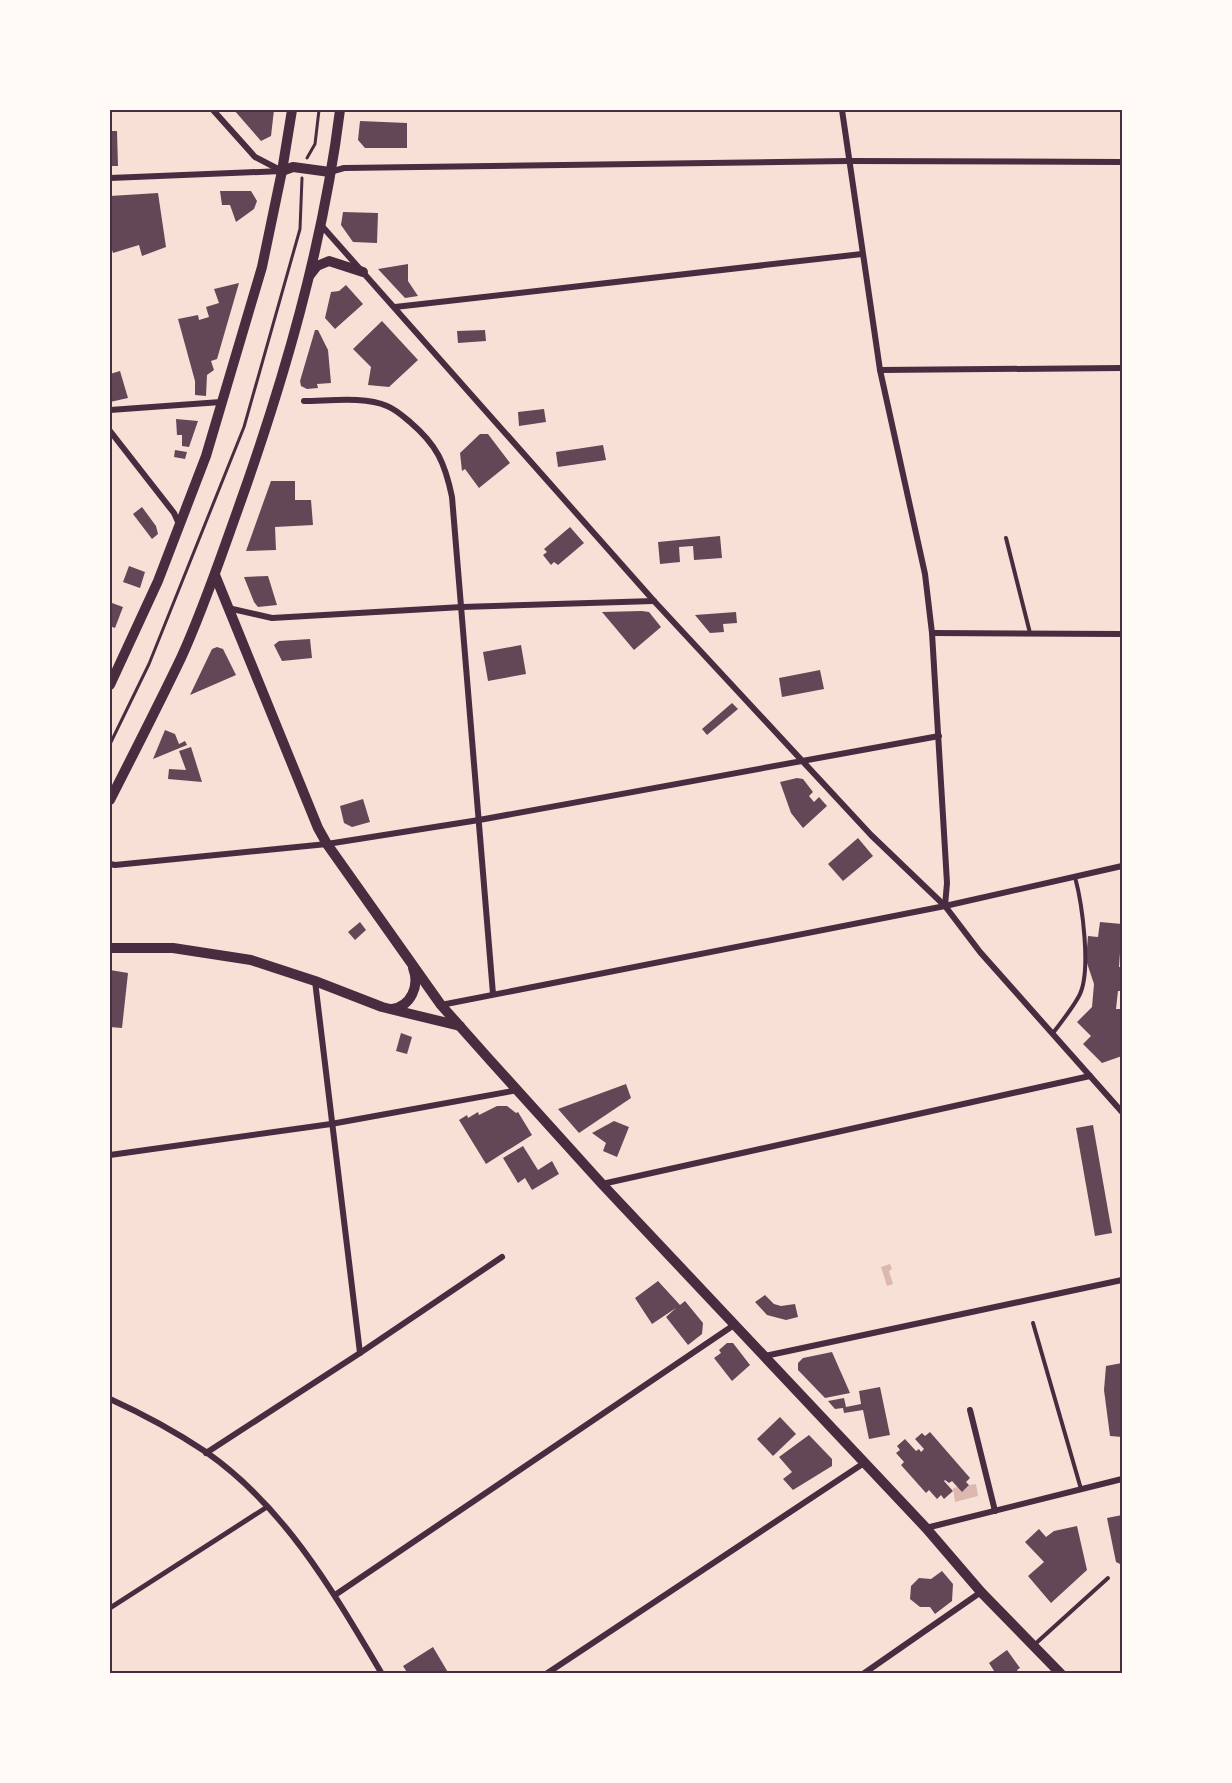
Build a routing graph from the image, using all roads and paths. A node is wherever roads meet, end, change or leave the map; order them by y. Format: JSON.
{"nodes":[{"id":1,"x":213,"y":110,"type":"edge"},
{"id":2,"x":292,"y":110,"type":"edge"},
{"id":3,"x":319,"y":110,"type":"edge"},
{"id":4,"x":340,"y":110,"type":"edge"},
{"id":5,"x":842,"y":110,"type":"edge"},
{"id":6,"x":849,"y":161,"type":"junction"},
{"id":7,"x":1122,"y":162,"type":"edge"},
{"id":8,"x":302,"y":168,"type":"junction"},
{"id":9,"x":282,"y":171,"type":"junction"},
{"id":10,"x":330,"y":172,"type":"junction"},
{"id":11,"x":110,"y":178,"type":"edge"},
{"id":12,"x":320,"y":224,"type":"junction"},
{"id":13,"x":862,"y":254,"type":"junction"},
{"id":14,"x":363,"y":272,"type":"junction"},
{"id":15,"x":309,"y":275,"type":"junction"},
{"id":16,"x":395,"y":307,"type":"junction"},
{"id":17,"x":1122,"y":368,"type":"edge"},
{"id":18,"x":880,"y":370,"type":"junction"},
{"id":19,"x":304,"y":401,"type":"dead end"},
{"id":20,"x":221,"y":402,"type":"junction"},
{"id":21,"x":110,"y":410,"type":"edge"},
{"id":22,"x":110,"y":431,"type":"edge"},
{"id":23,"x":180,"y":526,"type":"junction"},
{"id":24,"x":1006,"y":538,"type":"dead end"},
{"id":25,"x":214,"y":575,"type":"junction"},
{"id":26,"x":654,"y":601,"type":"junction"},
{"id":27,"x":462,"y":607,"type":"junction"},
{"id":28,"x":228,"y":608,"type":"junction"},
{"id":29,"x":932,"y":633,"type":"junction"},
{"id":30,"x":1030,"y":634,"type":"junction"},
{"id":31,"x":1122,"y":634,"type":"edge"},
{"id":32,"x":110,"y":685,"type":"edge"},
{"id":33,"x":939,"y":736,"type":"junction"},
{"id":34,"x":110,"y":744,"type":"edge"},
{"id":35,"x":802,"y":762,"type":"junction"},
{"id":36,"x":110,"y":800,"type":"edge"},
{"id":37,"x":479,"y":820,"type":"junction"},
{"id":38,"x":327,"y":844,"type":"junction"},
{"id":39,"x":110,"y":864,"type":"edge"},
{"id":40,"x":1122,"y":866,"type":"edge"},
{"id":41,"x":1075,"y":877,"type":"junction"},
{"id":42,"x":945,"y":906,"type":"junction"},
{"id":43,"x":110,"y":948,"type":"edge"},
{"id":44,"x":410,"y":962,"type":"junction"},
{"id":45,"x":315,"y":981,"type":"junction"},
{"id":46,"x":493,"y":994,"type":"junction"},
{"id":47,"x":441,"y":1005,"type":"junction"},
{"id":48,"x":382,"y":1007,"type":"junction"},
{"id":49,"x":460,"y":1026,"type":"junction"},
{"id":50,"x":1052,"y":1034,"type":"junction"},
{"id":51,"x":1090,"y":1076,"type":"junction"},
{"id":52,"x":518,"y":1090,"type":"junction"},
{"id":53,"x":1122,"y":1112,"type":"edge"},
{"id":54,"x":331,"y":1125,"type":"junction"},
{"id":55,"x":110,"y":1155,"type":"edge"},
{"id":56,"x":602,"y":1184,"type":"junction"},
{"id":57,"x":502,"y":1257,"type":"dead end"},
{"id":58,"x":1122,"y":1280,"type":"edge"},
{"id":59,"x":1034,"y":1323,"type":"dead end"},
{"id":60,"x":734,"y":1325,"type":"junction"},
{"id":61,"x":360,"y":1353,"type":"junction"},
{"id":62,"x":765,"y":1356,"type":"junction"},
{"id":63,"x":110,"y":1399,"type":"edge"},
{"id":64,"x":970,"y":1410,"type":"dead end"},
{"id":65,"x":206,"y":1453,"type":"junction"},
{"id":66,"x":864,"y":1463,"type":"junction"},
{"id":67,"x":1122,"y":1479,"type":"edge"},
{"id":68,"x":1081,"y":1490,"type":"junction"},
{"id":69,"x":267,"y":1507,"type":"junction"},
{"id":70,"x":995,"y":1511,"type":"junction"},
{"id":71,"x":926,"y":1528,"type":"junction"},
{"id":72,"x":1108,"y":1578,"type":"dead end"},
{"id":73,"x":981,"y":1592,"type":"junction"},
{"id":74,"x":335,"y":1595,"type":"junction"},
{"id":75,"x":110,"y":1608,"type":"edge"},
{"id":76,"x":1034,"y":1645,"type":"junction"},
{"id":77,"x":382,"y":1674,"type":"edge"},
{"id":78,"x":546,"y":1674,"type":"edge"},
{"id":79,"x":863,"y":1674,"type":"edge"},
{"id":80,"x":1061,"y":1674,"type":"edge"}],
"edges":[{"from":1,"to":9,"type":"street"},
{"from":2,"to":9,"type":"main road"},
{"from":3,"to":8,"type":"path"},
{"from":4,"to":10,"type":"main road"},
{"from":5,"to":6,"type":"street"},
{"from":6,"to":7,"type":"street"},
{"from":6,"to":10,"type":"street"},
{"from":6,"to":13,"type":"street"},
{"from":8,"to":9,"type":"main road"},
{"from":8,"to":10,"type":"main road"},
{"from":8,"to":34,"type":"path"},
{"from":9,"to":11,"type":"street"},
{"from":9,"to":20,"type":"main road"},
{"from":10,"to":12,"type":"main road"},
{"from":12,"to":14,"type":"street"},
{"from":12,"to":15,"type":"main road"},
{"from":13,"to":16,"type":"street"},
{"from":13,"to":18,"type":"street"},
{"from":14,"to":15,"type":"main road"},
{"from":14,"to":16,"type":"street"},
{"from":15,"to":25,"type":"main road"},
{"from":16,"to":26,"type":"street"},
{"from":17,"to":18,"type":"street"},
{"from":18,"to":29,"type":"street"},
{"from":19,"to":27,"type":"street"},
{"from":20,"to":21,"type":"street"},
{"from":20,"to":23,"type":"main road"},
{"from":22,"to":23,"type":"street"},
{"from":23,"to":32,"type":"main road"},
{"from":24,"to":30,"type":"lane"},
{"from":25,"to":28,"type":"main road"},
{"from":25,"to":36,"type":"main road"},
{"from":26,"to":27,"type":"street"},
{"from":26,"to":35,"type":"street"},
{"from":27,"to":28,"type":"street"},
{"from":27,"to":37,"type":"street"},
{"from":28,"to":38,"type":"main road"},
{"from":29,"to":30,"type":"street"},
{"from":29,"to":33,"type":"street"},
{"from":30,"to":31,"type":"street"},
{"from":33,"to":35,"type":"street"},
{"from":33,"to":42,"type":"street"},
{"from":35,"to":37,"type":"street"},
{"from":35,"to":42,"type":"street"},
{"from":37,"to":38,"type":"street"},
{"from":37,"to":46,"type":"street"},
{"from":38,"to":39,"type":"street"},
{"from":38,"to":44,"type":"main road"},
{"from":40,"to":41,"type":"street"},
{"from":41,"to":42,"type":"street"},
{"from":41,"to":50,"type":"lane"},
{"from":42,"to":46,"type":"street"},
{"from":42,"to":50,"type":"street"},
{"from":43,"to":45,"type":"main road"},
{"from":44,"to":47,"type":"main road"},
{"from":44,"to":48,"type":"main road"},
{"from":45,"to":48,"type":"main road"},
{"from":45,"to":54,"type":"street"},
{"from":46,"to":47,"type":"street"},
{"from":47,"to":49,"type":"main road"},
{"from":48,"to":49,"type":"main road"},
{"from":49,"to":52,"type":"main road"},
{"from":50,"to":51,"type":"street"},
{"from":51,"to":53,"type":"street"},
{"from":51,"to":56,"type":"street"},
{"from":52,"to":54,"type":"street"},
{"from":52,"to":56,"type":"main road"},
{"from":54,"to":55,"type":"street"},
{"from":54,"to":61,"type":"street"},
{"from":56,"to":60,"type":"main road"},
{"from":57,"to":61,"type":"street"},
{"from":58,"to":62,"type":"street"},
{"from":59,"to":68,"type":"lane"},
{"from":60,"to":62,"type":"main road"},
{"from":60,"to":74,"type":"street"},
{"from":61,"to":65,"type":"street"},
{"from":62,"to":66,"type":"main road"},
{"from":63,"to":65,"type":"street"},
{"from":64,"to":70,"type":"street"},
{"from":65,"to":69,"type":"street"},
{"from":66,"to":71,"type":"main road"},
{"from":66,"to":78,"type":"street"},
{"from":67,"to":68,"type":"street"},
{"from":68,"to":70,"type":"street"},
{"from":69,"to":74,"type":"street"},
{"from":69,"to":75,"type":"street"},
{"from":70,"to":71,"type":"street"},
{"from":71,"to":73,"type":"main road"},
{"from":72,"to":76,"type":"lane"},
{"from":73,"to":76,"type":"main road"},
{"from":73,"to":79,"type":"street"},
{"from":74,"to":77,"type":"street"},
{"from":76,"to":80,"type":"main road"}]}
